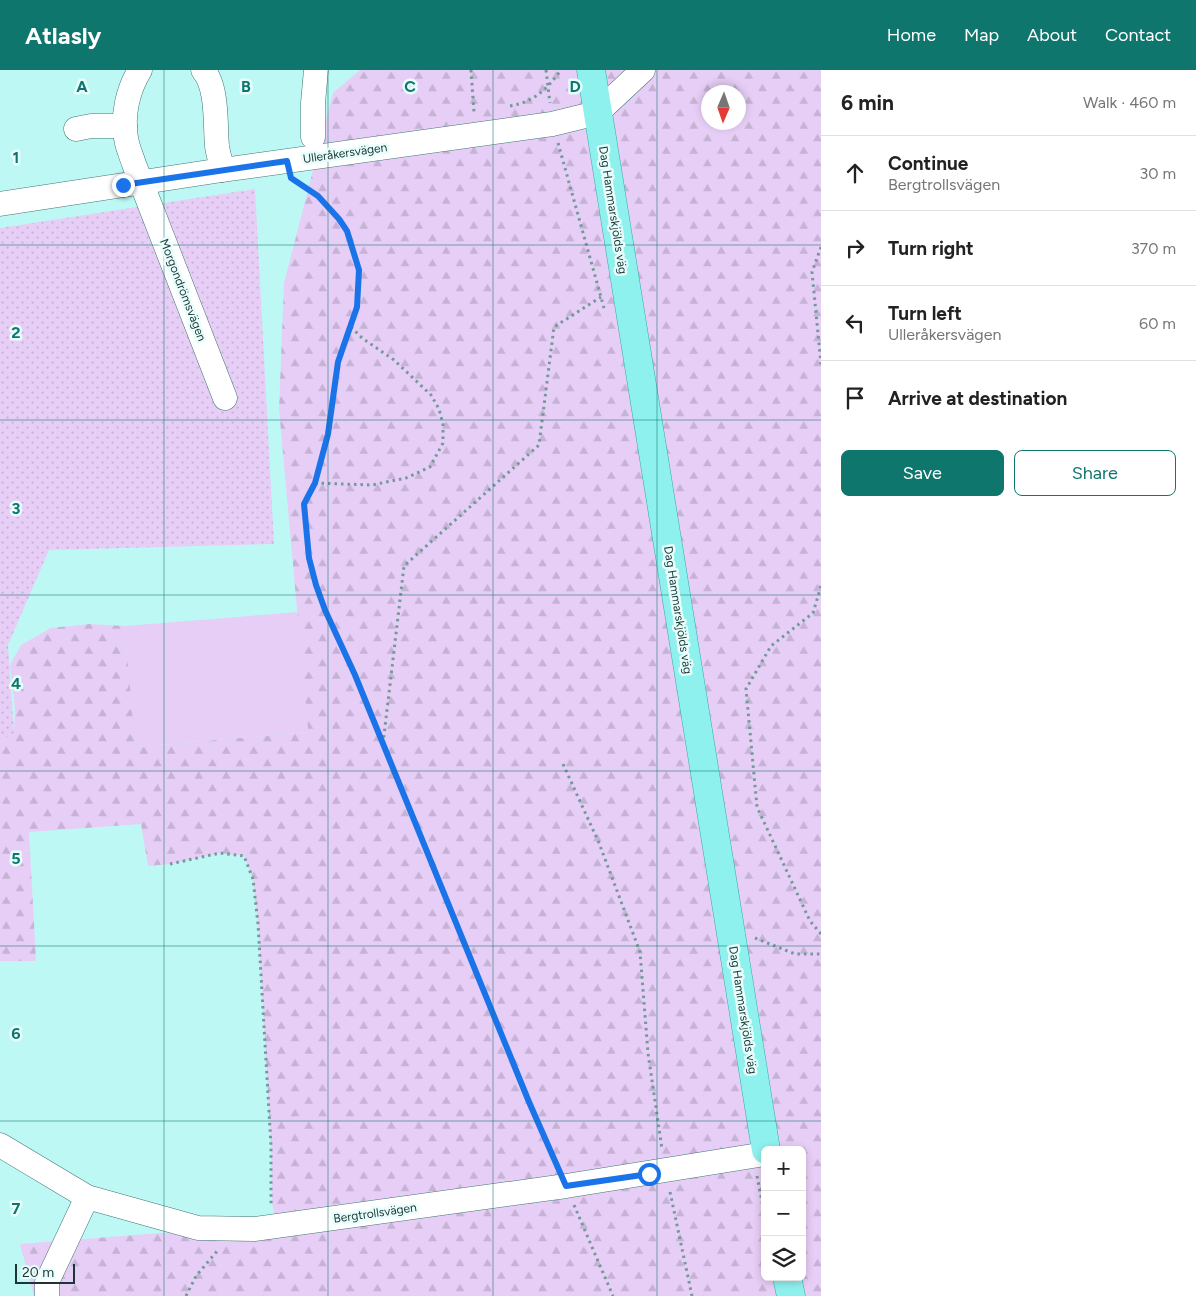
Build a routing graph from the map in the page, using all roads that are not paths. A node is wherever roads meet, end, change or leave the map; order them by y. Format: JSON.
{"nodes":[{"id":1,"x":140,"y":70,"type":"edge"},
{"id":2,"x":203,"y":70,"type":"edge"},
{"id":3,"x":316,"y":70,"type":"edge"},
{"id":4,"x":591,"y":70,"type":"edge"},
{"id":5,"x":643,"y":70,"type":"edge"},
{"id":6,"x":597,"y":114,"type":"junction"},
{"id":7,"x":126,"y":126,"type":"junction"},
{"id":8,"x":76,"y":129,"type":"dead end"},
{"id":9,"x":313,"y":137,"type":"dead end"},
{"id":10,"x":222,"y":170,"type":"junction"},
{"id":11,"x":141,"y":182,"type":"junction"},
{"id":12,"x":0,"y":204,"type":"edge"},
{"id":13,"x":225,"y":398,"type":"dead end"},
{"id":14,"x":0,"y":1145,"type":"edge"},
{"id":15,"x":765,"y":1146,"type":"edge"},
{"id":16,"x":761,"y":1155,"type":"edge"},
{"id":17,"x":87,"y":1197,"type":"junction"},
{"id":18,"x":785,"y":1281,"type":"edge"},
{"id":19,"x":786,"y":1281,"type":"edge"},
{"id":20,"x":46,"y":1296,"type":"edge"},
{"id":21,"x":784,"y":1296,"type":"edge"},
{"id":22,"x":791,"y":1296,"type":"edge"}],
"edges":[{"from":1,"to":7,"type":"street","name":"Morgondrömsvägen"},
{"from":2,"to":10,"type":"street"},
{"from":3,"to":9,"type":"street"},
{"from":4,"to":6,"type":"main road","name":"Dag Hammarskjölds väg"},
{"from":5,"to":6,"type":"street"},
{"from":6,"to":10,"type":"street","name":"Ulleråkersvägen"},
{"from":6,"to":15,"type":"main road","name":"Dag Hammarskjölds väg"},
{"from":7,"to":8,"type":"street"},
{"from":7,"to":11,"type":"street","name":"Morgondrömsvägen"},
{"from":10,"to":11,"type":"street","name":"Ulleråkersvägen"},
{"from":11,"to":12,"type":"street","name":"Ulleråkersvägen"},
{"from":11,"to":13,"type":"street","name":"Morgondrömsvägen"},
{"from":14,"to":17,"type":"street","name":"Bergtrollsvägen"},
{"from":16,"to":17,"type":"street","name":"Bergtrollsvägen"},
{"from":17,"to":20,"type":"street"},
{"from":18,"to":21,"type":"main road"},
{"from":19,"to":22,"type":"main road"}]}
